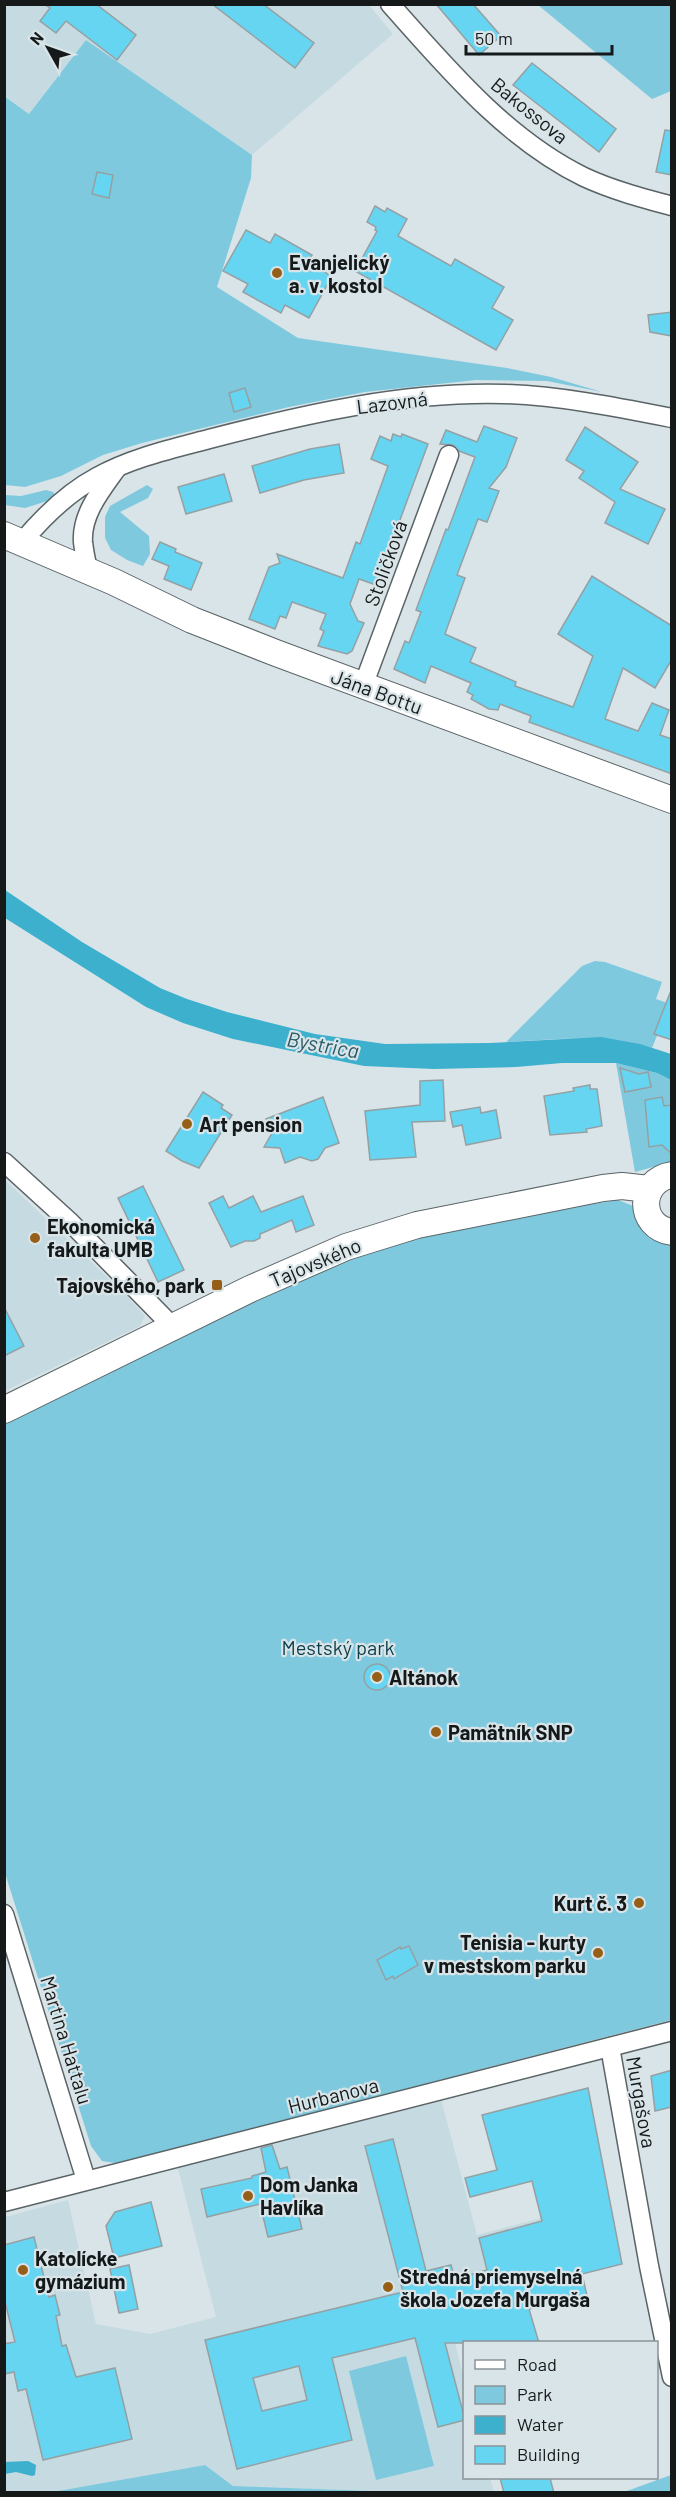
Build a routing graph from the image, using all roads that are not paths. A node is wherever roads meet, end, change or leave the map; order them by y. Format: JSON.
{"nodes":[{"id":1,"x":390,"y":4,"type":"edge"},
{"id":2,"x":672,"y":206,"type":"edge"},
{"id":3,"x":671,"y":420,"type":"edge"},
{"id":4,"x":449,"y":455,"type":"dead end"},
{"id":5,"x":118,"y":467,"type":"junction"},
{"id":6,"x":13,"y":539,"type":"edge"},
{"id":7,"x":88,"y":570,"type":"junction"},
{"id":8,"x":363,"y":686,"type":"junction"},
{"id":9,"x":672,"y":800,"type":"edge"},
{"id":10,"x":4,"y":1162,"type":"edge"},
{"id":11,"x":672,"y":1175,"type":"edge"},
{"id":12,"x":649,"y":1189,"type":"junction"},
{"id":13,"x":672,"y":1232,"type":"edge"},
{"id":14,"x":173,"y":1327,"type":"junction"},
{"id":15,"x":4,"y":1410,"type":"edge"},
{"id":16,"x":4,"y":1914,"type":"edge"},
{"id":17,"x":672,"y":2031,"type":"edge"},
{"id":18,"x":610,"y":2047,"type":"junction"},
{"id":19,"x":86,"y":2180,"type":"junction"},
{"id":20,"x":4,"y":2202,"type":"edge"},
{"id":21,"x":665,"y":2318,"type":"edge"},
{"id":22,"x":672,"y":2377,"type":"edge"}],
"edges":[{"from":1,"to":2,"type":"street","name":"Bakossova"},
{"from":3,"to":5,"type":"street","name":"Lazovná"},
{"from":4,"to":8,"type":"street","name":"Stoličková"},
{"from":5,"to":6,"type":"street","name":"Lazovná"},
{"from":5,"to":7,"type":"street"},
{"from":6,"to":7,"type":"street","name":"Lazovná"},
{"from":7,"to":8,"type":"street","name":"Jána Bottu"},
{"from":8,"to":9,"type":"street","name":"Jána Bottu"},
{"from":10,"to":14,"type":"street"},
{"from":11,"to":12,"type":"street"},
{"from":12,"to":13,"type":"street"},
{"from":12,"to":14,"type":"street","name":"Tajovského"},
{"from":14,"to":15,"type":"street","name":"Tajovského"},
{"from":16,"to":19,"type":"street","name":"Martina Hattalu"},
{"from":17,"to":18,"type":"street","name":"Hurbanova"},
{"from":18,"to":19,"type":"street","name":"Hurbanova"},
{"from":18,"to":21,"type":"street","name":"Murgašova"},
{"from":19,"to":20,"type":"street","name":"Hurbanova"},
{"from":21,"to":22,"type":"street","name":"Murgašova"}]}
